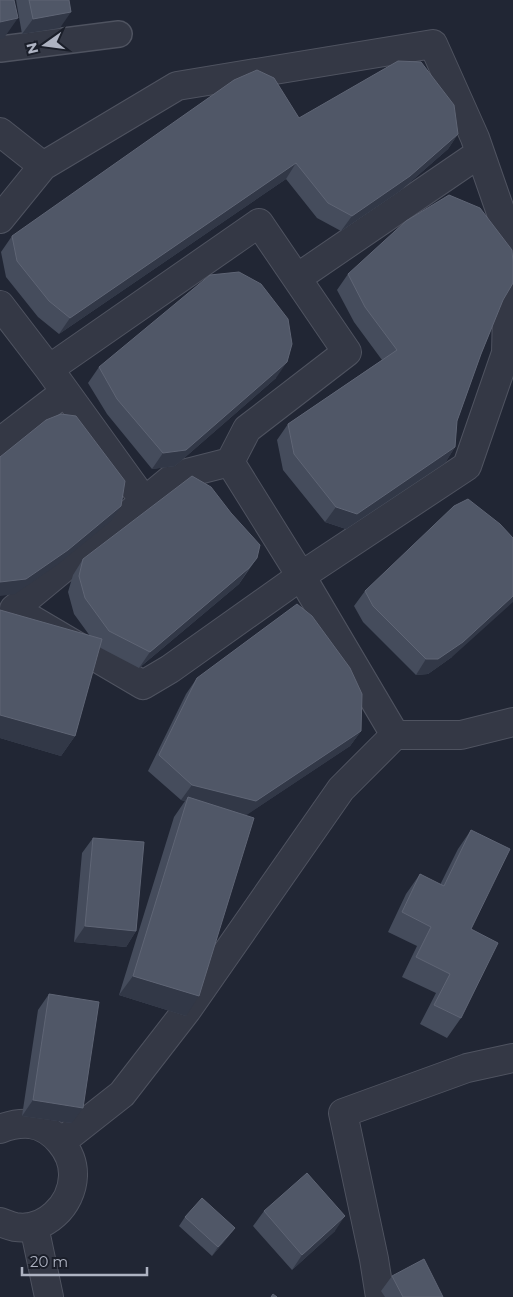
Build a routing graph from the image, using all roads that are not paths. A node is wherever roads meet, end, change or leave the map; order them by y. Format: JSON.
{"nodes":[{"id":1,"x":119,"y":34,"type":"dead end"},
{"id":2,"x":0,"y":49,"type":"edge"},
{"id":3,"x":0,"y":132,"type":"edge"},
{"id":4,"x":480,"y":153,"type":"junction"},
{"id":5,"x":43,"y":166,"type":"junction"},
{"id":6,"x":0,"y":220,"type":"edge"},
{"id":7,"x":297,"y":278,"type":"junction"},
{"id":8,"x":0,"y":305,"type":"edge"},
{"id":9,"x":49,"y":369,"type":"junction"},
{"id":10,"x":65,"y":392,"type":"junction"},
{"id":11,"x":0,"y":442,"type":"edge"},
{"id":12,"x":230,"y":462,"type":"junction"},
{"id":13,"x":145,"y":502,"type":"junction"},
{"id":14,"x":301,"y":576,"type":"junction"},
{"id":15,"x":513,"y":722,"type":"edge"},
{"id":16,"x":395,"y":735,"type":"junction"},
{"id":17,"x":513,"y":1058,"type":"edge"},
{"id":18,"x":0,"y":1129,"type":"edge"},
{"id":19,"x":61,"y":1142,"type":"junction"},
{"id":20,"x":0,"y":1222,"type":"edge"},
{"id":21,"x":34,"y":1226,"type":"junction"},
{"id":22,"x":49,"y":1297,"type":"edge"},
{"id":23,"x":380,"y":1297,"type":"edge"}],
"edges":[{"from":1,"to":2,"type":"lane"},
{"from":3,"to":5,"type":"street"},
{"from":4,"to":5,"type":"street"},
{"from":4,"to":7,"type":"street"},
{"from":4,"to":14,"type":"street"},
{"from":5,"to":6,"type":"street"},
{"from":7,"to":9,"type":"street"},
{"from":7,"to":12,"type":"street"},
{"from":8,"to":9,"type":"street"},
{"from":9,"to":10,"type":"street"},
{"from":10,"to":11,"type":"street"},
{"from":10,"to":13,"type":"street"},
{"from":12,"to":13,"type":"street"},
{"from":12,"to":14,"type":"street"},
{"from":13,"to":14,"type":"street"},
{"from":14,"to":16,"type":"street"},
{"from":15,"to":16,"type":"street"},
{"from":16,"to":19,"type":"street"},
{"from":17,"to":23,"type":"street"},
{"from":18,"to":19,"type":"street"},
{"from":19,"to":21,"type":"street"},
{"from":20,"to":21,"type":"street"},
{"from":21,"to":22,"type":"street"}]}
